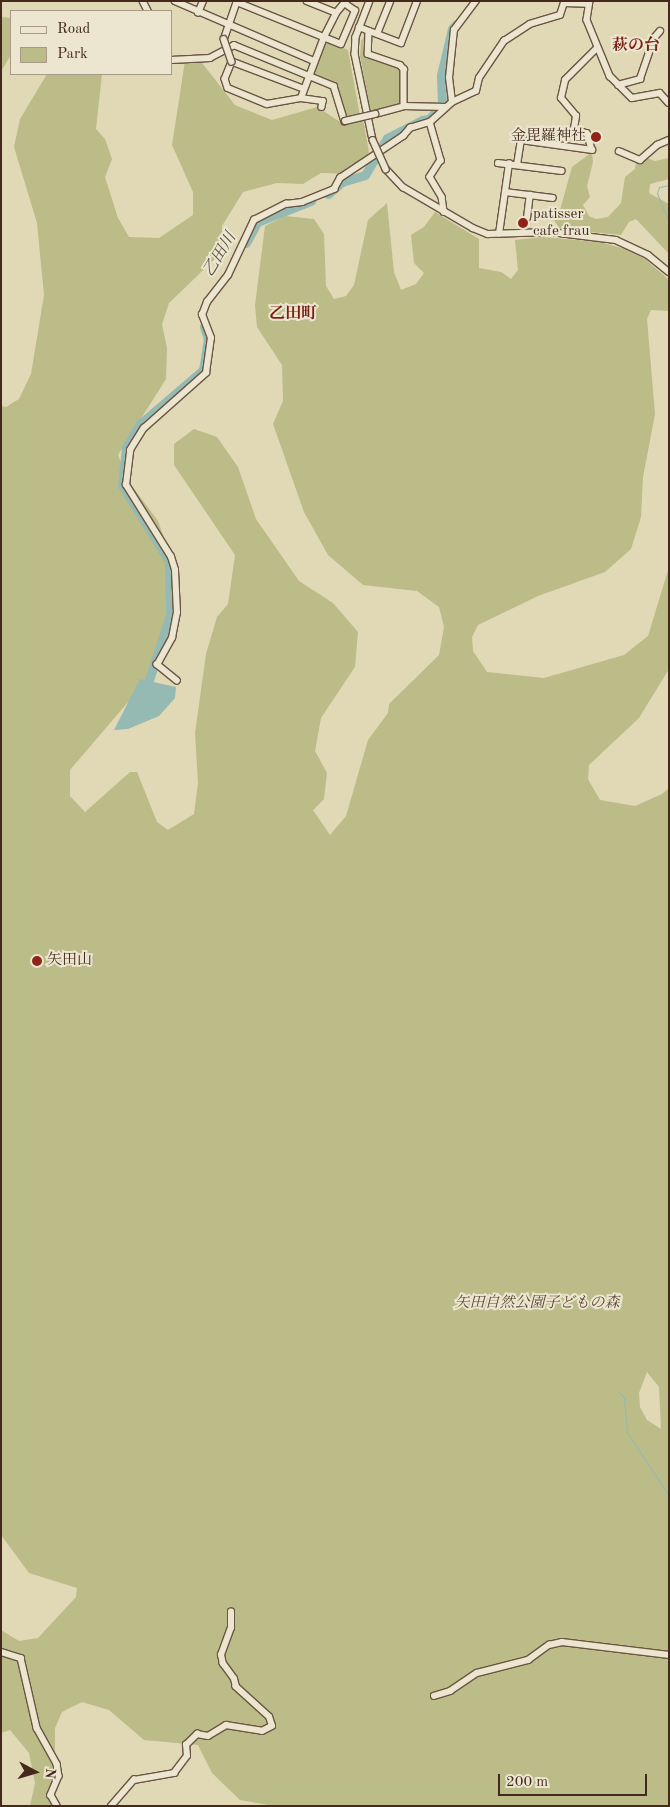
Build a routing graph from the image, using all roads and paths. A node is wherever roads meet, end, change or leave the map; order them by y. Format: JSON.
{"nodes":[{"id":1,"x":175,"y":1,"type":"edge"},
{"id":2,"x":203,"y":1,"type":"edge"},
{"id":3,"x":307,"y":1,"type":"edge"},
{"id":4,"x":370,"y":1,"type":"edge"},
{"id":5,"x":390,"y":1,"type":"edge"},
{"id":6,"x":417,"y":1,"type":"edge"},
{"id":7,"x":476,"y":1,"type":"edge"},
{"id":8,"x":237,"y":2,"type":"edge"},
{"id":9,"x":564,"y":2,"type":"edge"},
{"id":10,"x":589,"y":2,"type":"edge"},
{"id":11,"x":346,"y":3,"type":"edge"},
{"id":12,"x":319,"y":4,"type":"edge"},
{"id":13,"x":198,"y":13,"type":"junction"},
{"id":14,"x":336,"y":13,"type":"junction"},
{"id":15,"x":227,"y":26,"type":"junction"},
{"id":16,"x":359,"y":27,"type":"junction"},
{"id":17,"x":369,"y":31,"type":"junction"},
{"id":18,"x":660,"y":31,"type":"dead end"},
{"id":19,"x":377,"y":34,"type":"junction"},
{"id":20,"x":324,"y":37,"type":"junction"},
{"id":21,"x":597,"y":48,"type":"junction"},
{"id":22,"x":172,"y":60,"type":"edge"},
{"id":23,"x":314,"y":61,"type":"junction"},
{"id":24,"x":232,"y":62,"type":"junction"},
{"id":25,"x":309,"y":76,"type":"junction"},
{"id":26,"x":618,"y":84,"type":"junction"},
{"id":27,"x":303,"y":89,"type":"junction"},
{"id":28,"x":301,"y":98,"type":"junction"},
{"id":29,"x":452,"y":102,"type":"junction"},
{"id":30,"x":669,"y":103,"type":"edge"},
{"id":31,"x":404,"y":106,"type":"junction"},
{"id":32,"x":443,"y":106,"type":"junction"},
{"id":33,"x":322,"y":107,"type":"dead end"},
{"id":34,"x":430,"y":122,"type":"junction"},
{"id":35,"x":669,"y":140,"type":"edge"},
{"id":36,"x":619,"y":151,"type":"dead end"},
{"id":37,"x":498,"y":163,"type":"dead end"},
{"id":38,"x":508,"y":164,"type":"junction"},
{"id":39,"x":517,"y":165,"type":"junction"},
{"id":40,"x":562,"y":171,"type":"dead end"},
{"id":41,"x":505,"y":192,"type":"junction"},
{"id":42,"x":530,"y":195,"type":"junction"},
{"id":43,"x":553,"y":198,"type":"dead end"},
{"id":44,"x":444,"y":212,"type":"junction"},
{"id":45,"x":527,"y":218,"type":"dead end"},
{"id":46,"x":499,"y":234,"type":"junction"},
{"id":47,"x":669,"y":272,"type":"edge"},
{"id":48,"x":177,"y":681,"type":"dead end"},
{"id":49,"x":231,"y":1612,"type":"dead end"},
{"id":50,"x":1,"y":1652,"type":"edge"},
{"id":51,"x":669,"y":1655,"type":"edge"},
{"id":52,"x":434,"y":1696,"type":"dead end"},
{"id":53,"x":57,"y":1806,"type":"edge"},
{"id":54,"x":111,"y":1806,"type":"edge"}],
"edges":[{"from":1,"to":13,"type":"street"},
{"from":2,"to":13,"type":"street"},
{"from":3,"to":12,"type":"street"},
{"from":4,"to":16,"type":"street"},
{"from":5,"to":19,"type":"street"},
{"from":6,"to":19,"type":"street"},
{"from":7,"to":29,"type":"street"},
{"from":8,"to":15,"type":"street"},
{"from":8,"to":20,"type":"street"},
{"from":9,"to":10,"type":"street"},
{"from":9,"to":29,"type":"street"},
{"from":10,"to":21,"type":"street"},
{"from":11,"to":14,"type":"street"},
{"from":11,"to":20,"type":"street"},
{"from":12,"to":14,"type":"street"},
{"from":13,"to":15,"type":"street"},
{"from":14,"to":20,"type":"street"},
{"from":15,"to":23,"type":"street"},
{"from":15,"to":24,"type":"street","bridge":true},
{"from":16,"to":17,"type":"street"},
{"from":16,"to":44,"type":"street","bridge":true},
{"from":17,"to":19,"type":"street"},
{"from":17,"to":31,"type":"street"},
{"from":18,"to":26,"type":"street"},
{"from":20,"to":23,"type":"street"},
{"from":21,"to":26,"type":"street"},
{"from":21,"to":39,"type":"street"},
{"from":22,"to":25,"type":"street"},
{"from":23,"to":25,"type":"street"},
{"from":24,"to":27,"type":"street"},
{"from":24,"to":28,"type":"street"},
{"from":25,"to":27,"type":"street"},
{"from":25,"to":31,"type":"street","bridge":true},
{"from":26,"to":30,"type":"street"},
{"from":27,"to":28,"type":"street"},
{"from":28,"to":33,"type":"street"},
{"from":29,"to":32,"type":"street"},
{"from":31,"to":32,"type":"street"},
{"from":32,"to":34,"type":"street"},
{"from":34,"to":44,"type":"street"},
{"from":34,"to":48,"type":"street"},
{"from":35,"to":36,"type":"street"},
{"from":37,"to":38,"type":"street"},
{"from":38,"to":39,"type":"street"},
{"from":38,"to":41,"type":"street"},
{"from":39,"to":40,"type":"street"},
{"from":41,"to":42,"type":"street"},
{"from":41,"to":46,"type":"street"},
{"from":42,"to":43,"type":"street"},
{"from":42,"to":45,"type":"street"},
{"from":44,"to":46,"type":"street"},
{"from":46,"to":47,"type":"street"},
{"from":49,"to":54,"type":"street"},
{"from":50,"to":53,"type":"street"},
{"from":51,"to":52,"type":"street"}]}
